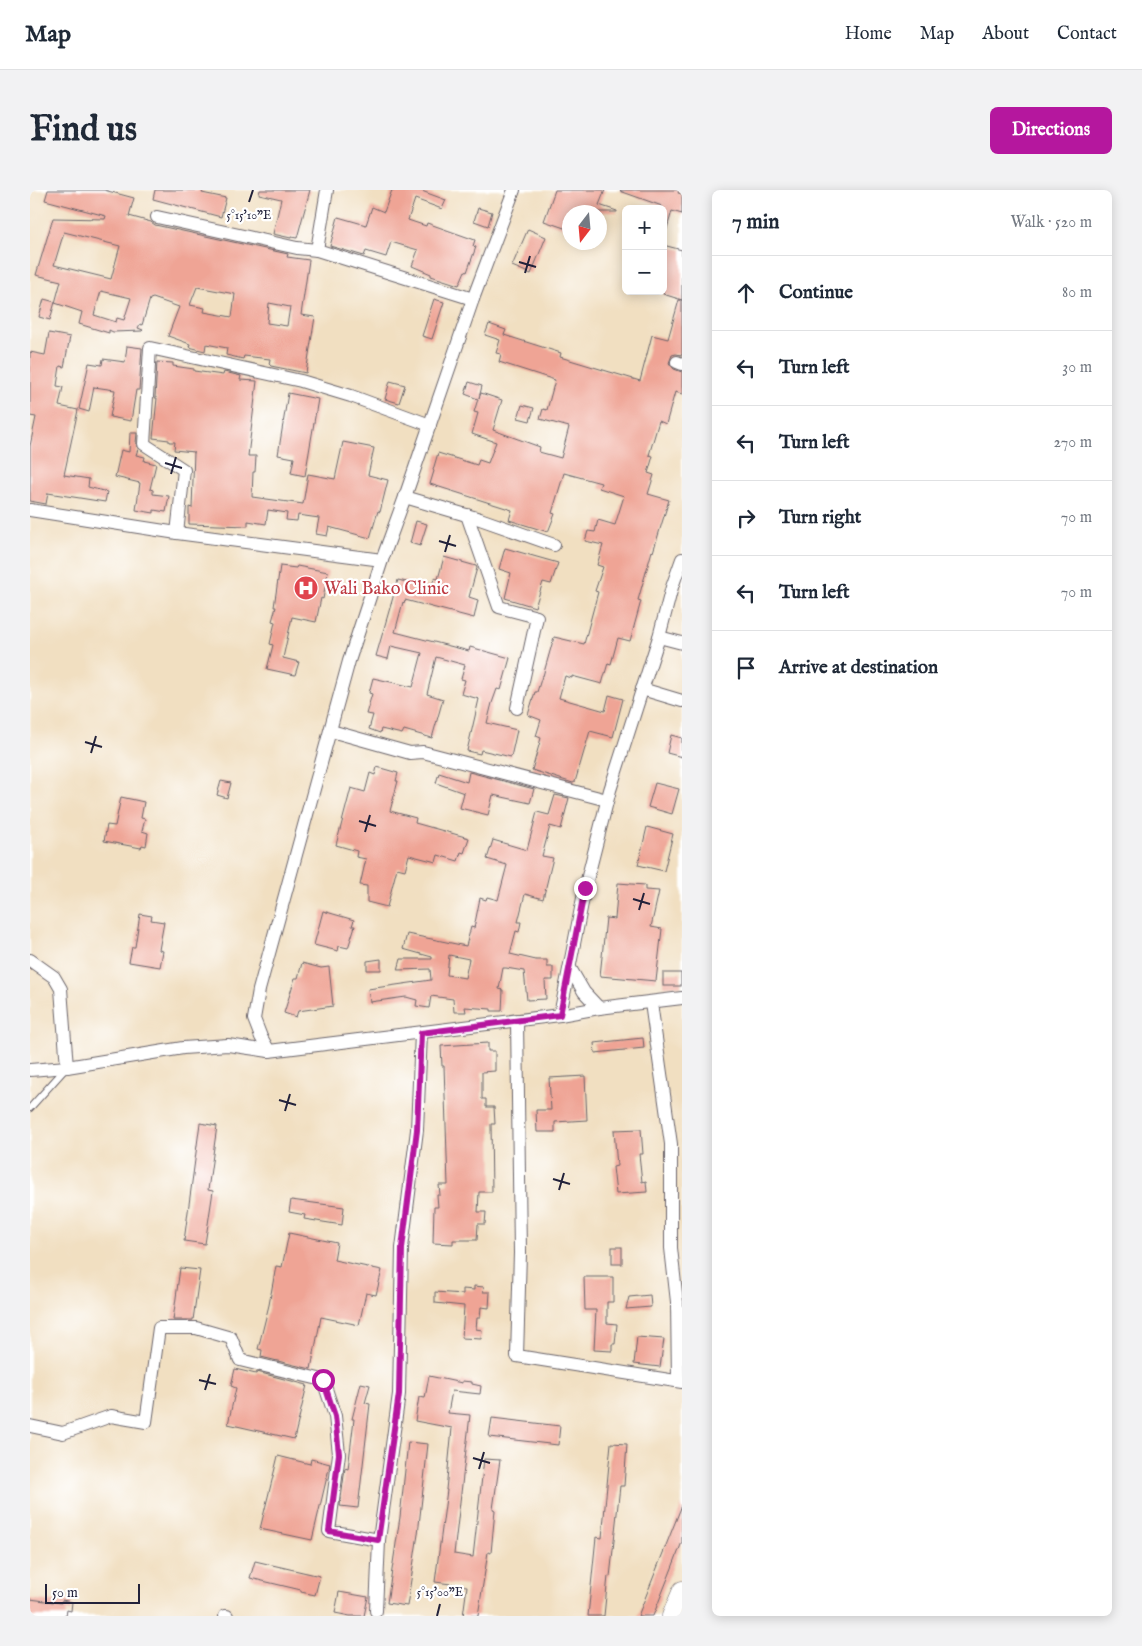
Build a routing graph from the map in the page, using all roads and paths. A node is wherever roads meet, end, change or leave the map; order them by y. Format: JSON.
{"nodes":[{"id":1,"x":327,"y":190,"type":"edge"},
{"id":2,"x":514,"y":190,"type":"edge"},
{"id":3,"x":157,"y":217,"type":"dead end"},
{"id":4,"x":317,"y":250,"type":"junction"},
{"id":5,"x":473,"y":299,"type":"junction"},
{"id":6,"x":430,"y":424,"type":"junction"},
{"id":7,"x":405,"y":497,"type":"junction"},
{"id":8,"x":30,"y":510,"type":"edge"},
{"id":9,"x":467,"y":515,"type":"junction"},
{"id":10,"x":177,"y":532,"type":"junction"},
{"id":11,"x":554,"y":545,"type":"dead end"},
{"id":12,"x":682,"y":559,"type":"edge"},
{"id":13,"x":382,"y":560,"type":"junction"},
{"id":14,"x":677,"y":588,"type":"edge"},
{"id":15,"x":659,"y":637,"type":"junction"},
{"id":16,"x":682,"y":644,"type":"edge"},
{"id":17,"x":642,"y":689,"type":"junction"},
{"id":18,"x":682,"y":700,"type":"edge"},
{"id":19,"x":517,"y":708,"type":"dead end"},
{"id":20,"x":331,"y":730,"type":"junction"},
{"id":21,"x":607,"y":800,"type":"junction"},
{"id":22,"x":30,"y":960,"type":"edge"},
{"id":23,"x":570,"y":968,"type":"junction"},
{"id":24,"x":682,"y":998,"type":"edge"},
{"id":25,"x":651,"y":1002,"type":"junction"},
{"id":26,"x":599,"y":1008,"type":"junction"},
{"id":27,"x":560,"y":1015,"type":"junction"},
{"id":28,"x":517,"y":1020,"type":"junction"},
{"id":29,"x":421,"y":1033,"type":"junction"},
{"id":30,"x":269,"y":1051,"type":"junction"},
{"id":31,"x":68,"y":1067,"type":"junction"},
{"id":32,"x":30,"y":1070,"type":"edge"},
{"id":33,"x":30,"y":1108,"type":"edge"},
{"id":34,"x":680,"y":1382,"type":"edge"},
{"id":35,"x":30,"y":1426,"type":"edge"},
{"id":36,"x":378,"y":1540,"type":"junction"},
{"id":37,"x":682,"y":1590,"type":"edge"},
{"id":38,"x":376,"y":1611,"type":"dead end"},
{"id":39,"x":670,"y":1616,"type":"edge"}],
"edges":[{"from":1,"to":4,"type":"street"},
{"from":2,"to":5,"type":"street"},
{"from":3,"to":4,"type":"street"},
{"from":4,"to":5,"type":"street"},
{"from":5,"to":6,"type":"street"},
{"from":6,"to":7,"type":"street"},
{"from":6,"to":10,"type":"street"},
{"from":7,"to":9,"type":"street"},
{"from":7,"to":13,"type":"street"},
{"from":8,"to":10,"type":"street"},
{"from":9,"to":11,"type":"street"},
{"from":9,"to":19,"type":"street"},
{"from":10,"to":13,"type":"street"},
{"from":12,"to":14,"type":"street"},
{"from":13,"to":20,"type":"street"},
{"from":14,"to":15,"type":"street"},
{"from":15,"to":16,"type":"street"},
{"from":15,"to":17,"type":"street"},
{"from":17,"to":18,"type":"street"},
{"from":17,"to":21,"type":"street"},
{"from":20,"to":21,"type":"street"},
{"from":20,"to":30,"type":"street"},
{"from":21,"to":23,"type":"street"},
{"from":22,"to":31,"type":"street"},
{"from":23,"to":26,"type":"street"},
{"from":23,"to":27,"type":"street"},
{"from":24,"to":25,"type":"street"},
{"from":25,"to":26,"type":"street"},
{"from":25,"to":34,"type":"street"},
{"from":26,"to":27,"type":"street"},
{"from":27,"to":28,"type":"street"},
{"from":28,"to":29,"type":"street"},
{"from":28,"to":34,"type":"street"},
{"from":29,"to":30,"type":"street"},
{"from":29,"to":36,"type":"street"},
{"from":30,"to":31,"type":"street"},
{"from":31,"to":32,"type":"street"},
{"from":31,"to":33,"type":"lane"},
{"from":35,"to":36,"type":"street"},
{"from":36,"to":38,"type":"street"},
{"from":37,"to":39,"type":"main road"}]}
